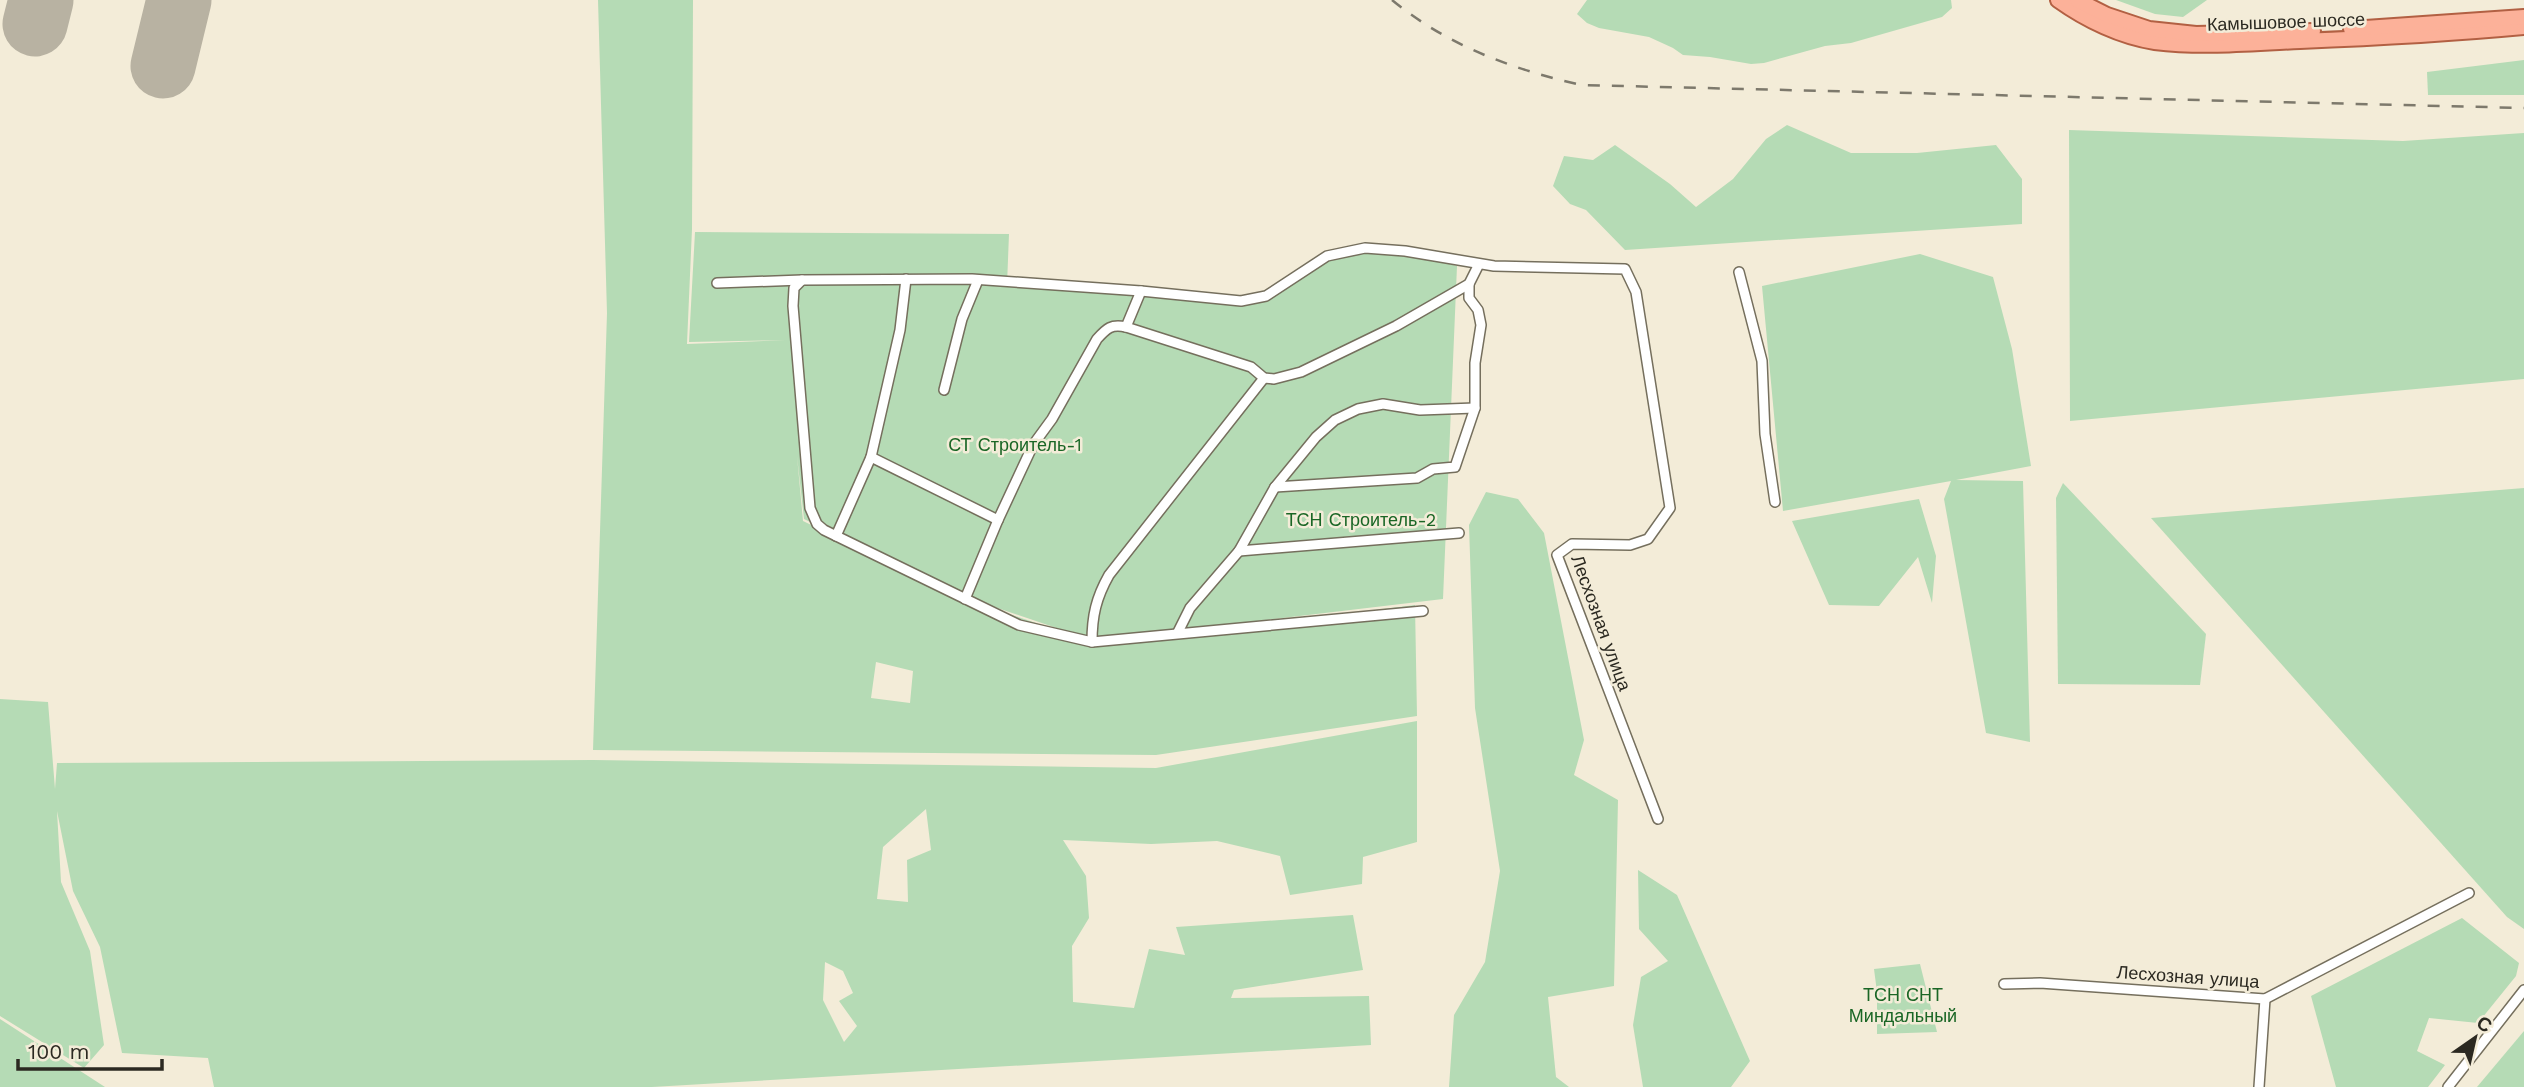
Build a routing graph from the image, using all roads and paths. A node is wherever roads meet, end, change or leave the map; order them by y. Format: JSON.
{"nodes":[{"id":1,"x":2058,"y":0,"type":"edge"},
{"id":2,"x":2077,"y":0,"type":"edge"},
{"id":3,"x":2524,"y":17,"type":"edge"},
{"id":4,"x":2524,"y":27,"type":"edge"},
{"id":5,"x":1479,"y":264,"type":"junction"},
{"id":6,"x":1739,"y":272,"type":"dead end"},
{"id":7,"x":906,"y":279,"type":"junction"},
{"id":8,"x":802,"y":280,"type":"junction"},
{"id":9,"x":978,"y":280,"type":"junction"},
{"id":10,"x":717,"y":283,"type":"dead end"},
{"id":11,"x":1469,"y":284,"type":"junction"},
{"id":12,"x":1141,"y":291,"type":"junction"},
{"id":13,"x":1126,"y":327,"type":"junction"},
{"id":14,"x":1264,"y":378,"type":"junction"},
{"id":15,"x":944,"y":390,"type":"dead end"},
{"id":16,"x":1475,"y":408,"type":"junction"},
{"id":17,"x":871,"y":457,"type":"junction"},
{"id":18,"x":1275,"y":486,"type":"junction"},
{"id":19,"x":1775,"y":502,"type":"dead end"},
{"id":20,"x":998,"y":520,"type":"junction"},
{"id":21,"x":1459,"y":533,"type":"dead end"},
{"id":22,"x":836,"y":536,"type":"junction"},
{"id":23,"x":1239,"y":551,"type":"junction"},
{"id":24,"x":965,"y":599,"type":"junction"},
{"id":25,"x":1423,"y":611,"type":"dead end"},
{"id":26,"x":1178,"y":632,"type":"junction"},
{"id":27,"x":1093,"y":642,"type":"junction"},
{"id":28,"x":1658,"y":819,"type":"dead end"},
{"id":29,"x":2469,"y":892,"type":"dead end"},
{"id":30,"x":2004,"y":984,"type":"dead end"},
{"id":31,"x":2524,"y":990,"type":"edge"},
{"id":32,"x":2265,"y":999,"type":"junction"},
{"id":33,"x":2259,"y":1087,"type":"edge"},
{"id":34,"x":2448,"y":1087,"type":"edge"}],
"edges":[{"from":1,"to":4,"type":"main road","name":"Камышовое шоссе"},
{"from":2,"to":3,"type":"main road","name":"Камышовое шоссе"},
{"from":5,"to":11,"type":"street"},
{"from":5,"to":12,"type":"street"},
{"from":5,"to":28,"type":"street","name":"Лесхозная улица"},
{"from":6,"to":19,"type":"street"},
{"from":7,"to":8,"type":"street"},
{"from":7,"to":9,"type":"street"},
{"from":7,"to":17,"type":"street"},
{"from":8,"to":10,"type":"street"},
{"from":8,"to":22,"type":"street"},
{"from":9,"to":12,"type":"street"},
{"from":9,"to":15,"type":"street"},
{"from":11,"to":14,"type":"street"},
{"from":11,"to":16,"type":"street"},
{"from":12,"to":13,"type":"street"},
{"from":13,"to":14,"type":"street"},
{"from":13,"to":20,"type":"street"},
{"from":14,"to":27,"type":"street"},
{"from":16,"to":18,"type":"street"},
{"from":16,"to":18,"type":"street"},
{"from":17,"to":20,"type":"street"},
{"from":17,"to":22,"type":"street"},
{"from":18,"to":23,"type":"street"},
{"from":20,"to":24,"type":"street"},
{"from":21,"to":23,"type":"street"},
{"from":22,"to":24,"type":"street"},
{"from":23,"to":26,"type":"street"},
{"from":24,"to":27,"type":"street"},
{"from":25,"to":26,"type":"street"},
{"from":26,"to":27,"type":"street"},
{"from":29,"to":32,"type":"street","name":"Лесхозная улица"},
{"from":30,"to":32,"type":"street","name":"Лесхозная улица"},
{"from":31,"to":34,"type":"street"},
{"from":32,"to":33,"type":"street"}]}
